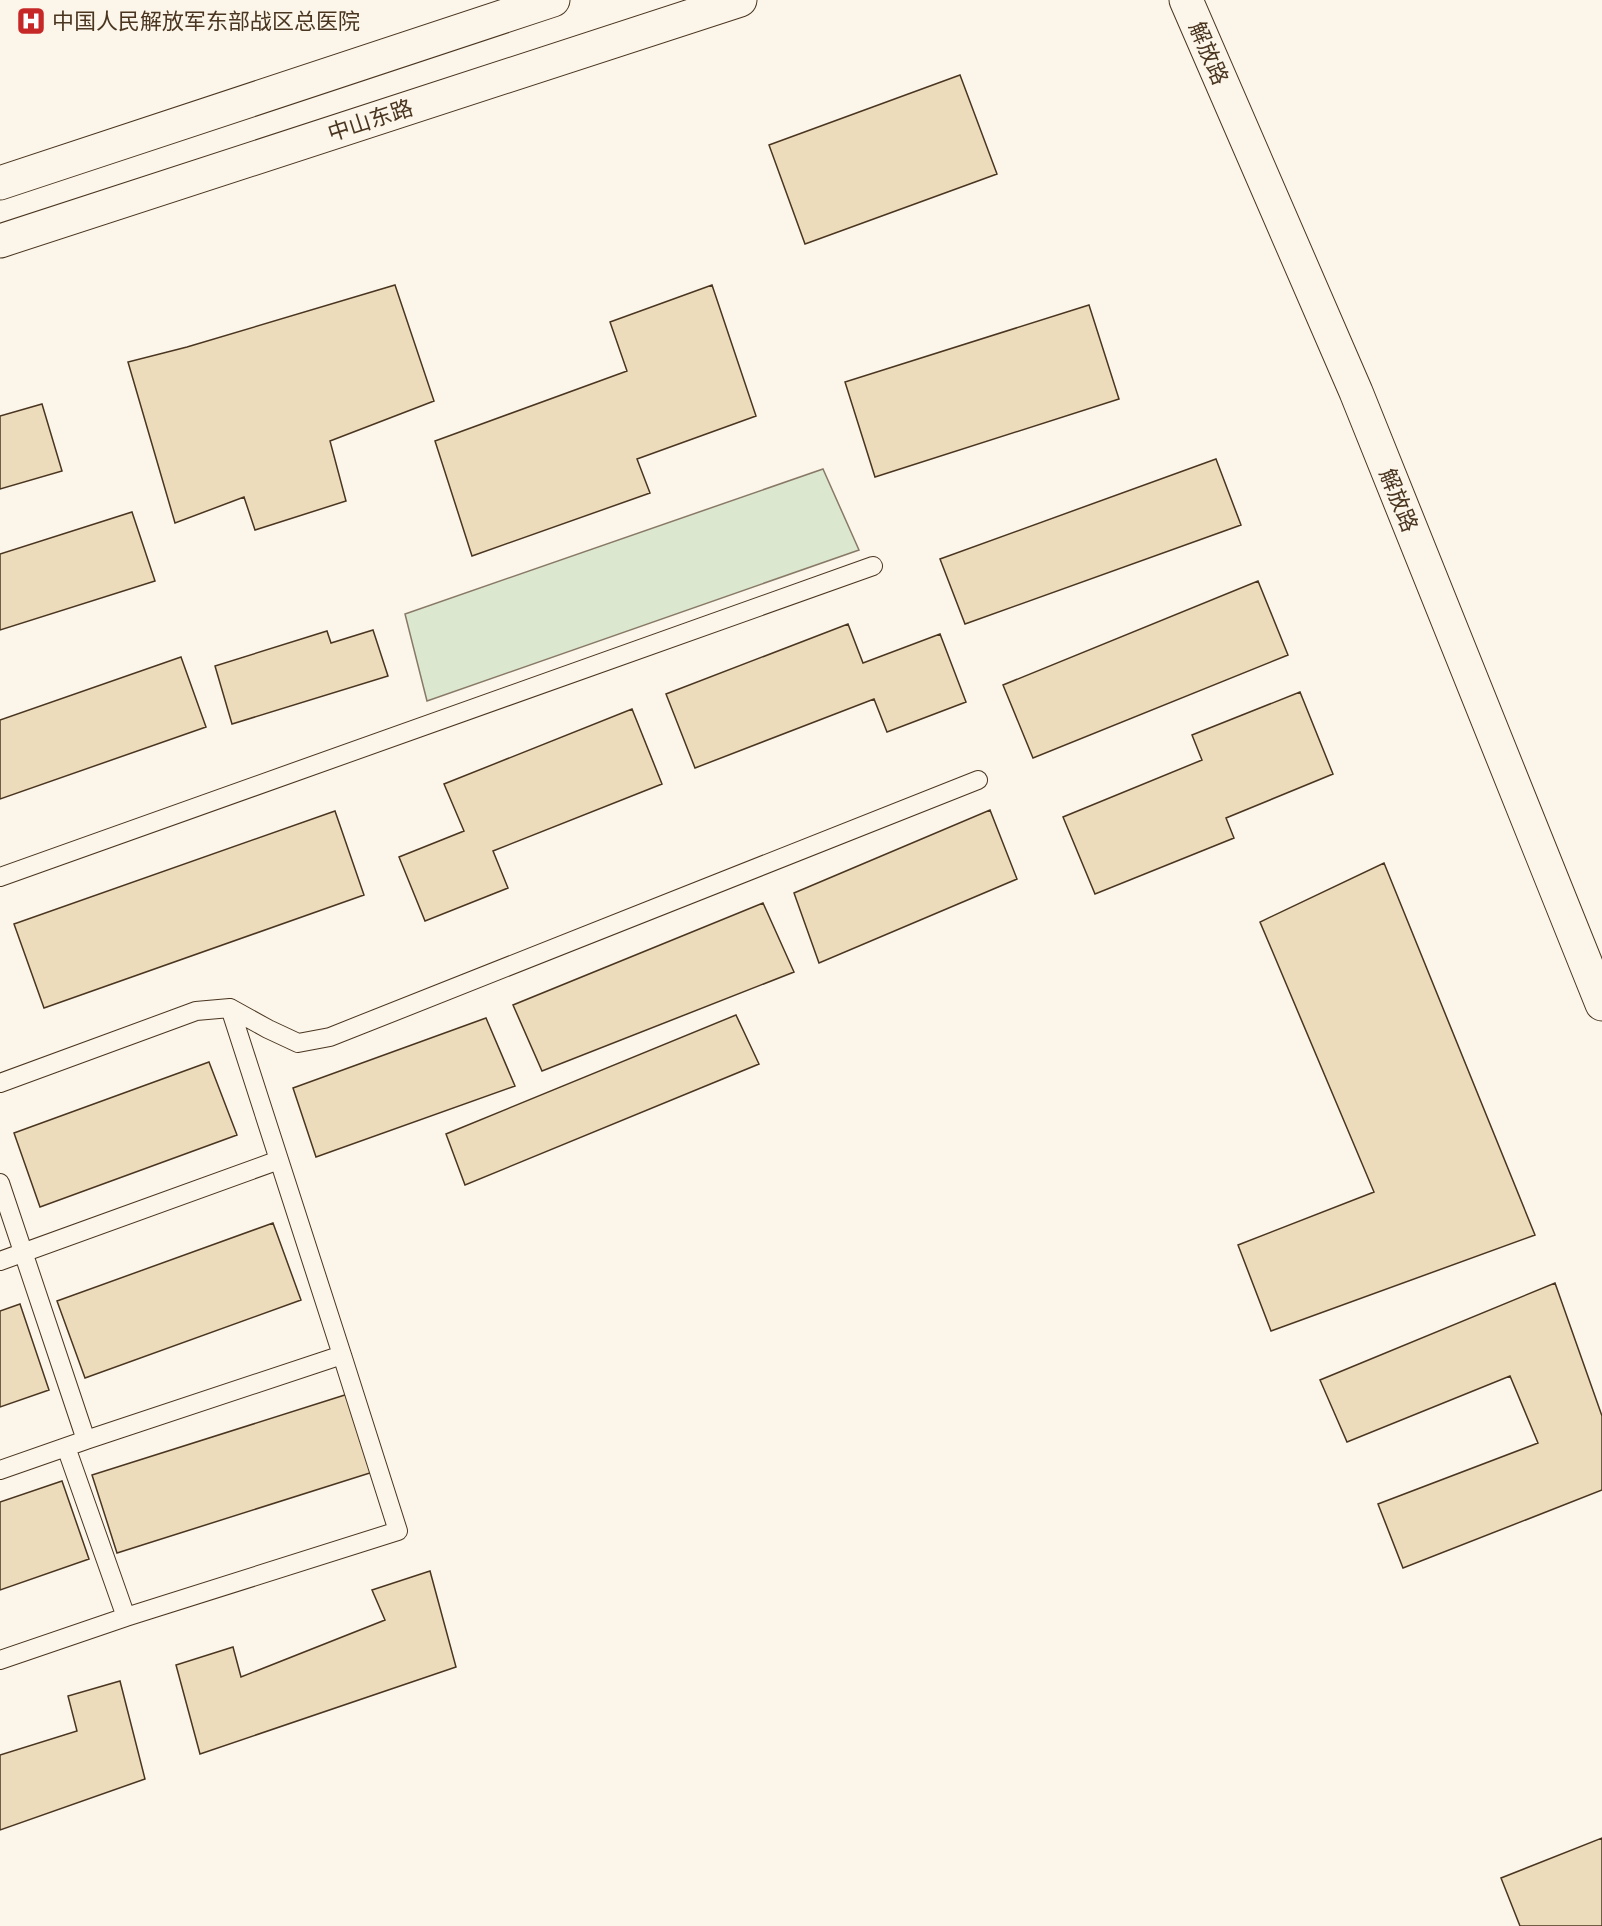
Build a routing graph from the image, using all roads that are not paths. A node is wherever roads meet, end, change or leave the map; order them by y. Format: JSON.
{"nodes":[{"id":1,"x":553,"y":0,"type":"edge"},
{"id":2,"x":740,"y":0,"type":"edge"},
{"id":3,"x":1186,"y":0,"type":"edge"},
{"id":4,"x":0,"y":183,"type":"edge"},
{"id":5,"x":0,"y":241,"type":"edge"},
{"id":6,"x":873,"y":566,"type":"dead end"},
{"id":7,"x":978,"y":780,"type":"dead end"},
{"id":8,"x":0,"y":877,"type":"edge"},
{"id":9,"x":1602,"y":1004,"type":"edge"},
{"id":10,"x":230,"y":1008,"type":"junction"},
{"id":11,"x":0,"y":1083,"type":"edge"},
{"id":12,"x":279,"y":1160,"type":"junction"},
{"id":13,"x":0,"y":1184,"type":"edge"},
{"id":14,"x":0,"y":1261,"type":"edge"},
{"id":15,"x":342,"y":1355,"type":"junction"},
{"id":16,"x":86,"y":1440,"type":"junction"},
{"id":17,"x":66,"y":1447,"type":"junction"},
{"id":18,"x":0,"y":1470,"type":"edge"},
{"id":19,"x":126,"y":1617,"type":"junction"},
{"id":20,"x":0,"y":1660,"type":"edge"}],
"edges":[{"from":1,"to":4,"type":"main road"},
{"from":2,"to":5,"type":"main road","name":"中山东路"},
{"from":3,"to":9,"type":"main road","name":"解放路"},
{"from":6,"to":8,"type":"lane"},
{"from":7,"to":10,"type":"lane"},
{"from":10,"to":11,"type":"lane"},
{"from":10,"to":12,"type":"lane"},
{"from":12,"to":14,"type":"lane"},
{"from":12,"to":15,"type":"lane"},
{"from":13,"to":16,"type":"lane"},
{"from":15,"to":16,"type":"lane"},
{"from":15,"to":19,"type":"lane"},
{"from":16,"to":17,"type":"lane"},
{"from":17,"to":18,"type":"lane"},
{"from":17,"to":19,"type":"lane"},
{"from":19,"to":20,"type":"lane"}]}
